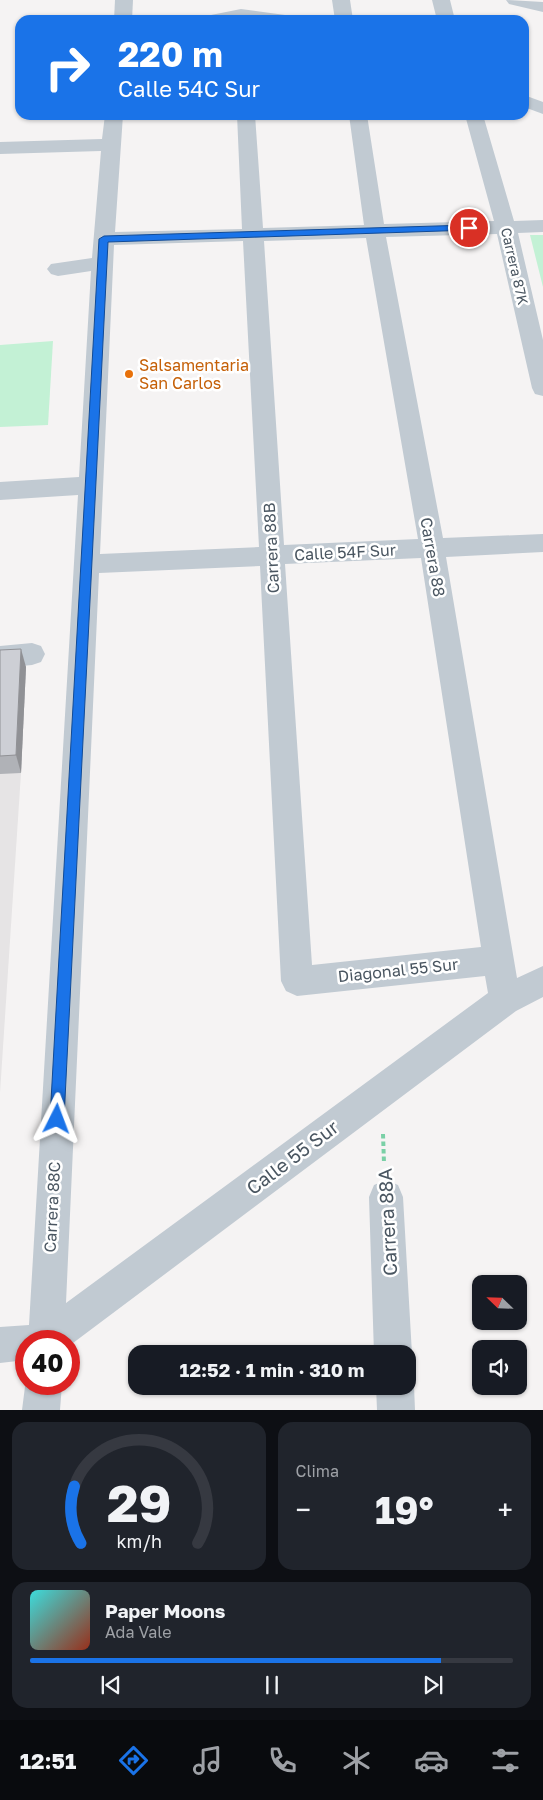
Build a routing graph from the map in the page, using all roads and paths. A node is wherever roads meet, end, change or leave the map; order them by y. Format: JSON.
{"nodes":[{"id":1,"x":124,"y":0,"type":"edge"},
{"id":2,"x":341,"y":0,"type":"edge"},
{"id":3,"x":441,"y":0,"type":"edge"},
{"id":4,"x":515,"y":0,"type":"edge"},
{"id":5,"x":541,"y":7,"type":"edge"},
{"id":6,"x":240,"y":11,"type":"edge"},
{"id":7,"x":123,"y":15,"type":"edge"},
{"id":8,"x":228,"y":15,"type":"edge"},
{"id":9,"x":260,"y":15,"type":"edge"},
{"id":10,"x":343,"y":15,"type":"edge"},
{"id":11,"x":445,"y":15,"type":"edge"},
{"id":12,"x":529,"y":103,"type":"edge"},
{"id":13,"x":543,"y":108,"type":"edge"},
{"id":14,"x":114,"y":120,"type":"edge"},
{"id":15,"x":246,"y":120,"type":"edge"},
{"id":16,"x":359,"y":120,"type":"edge"},
{"id":17,"x":475,"y":120,"type":"edge"},
{"id":18,"x":112,"y":145,"type":"junction"},
{"id":19,"x":0,"y":148,"type":"edge"},
{"id":20,"x":543,"y":226,"type":"edge"},
{"id":21,"x":506,"y":227,"type":"junction"},
{"id":22,"x":375,"y":231,"type":"junction"},
{"id":23,"x":253,"y":234,"type":"junction"},
{"id":24,"x":103,"y":251,"type":"junction"},
{"id":25,"x":58,"y":269,"type":"dead end"},
{"id":26,"x":543,"y":388,"type":"edge"},
{"id":27,"x":91,"y":485,"type":"junction"},
{"id":28,"x":0,"y":491,"type":"edge"},
{"id":29,"x":543,"y":543,"type":"edge"},
{"id":30,"x":432,"y":548,"type":"junction"},
{"id":31,"x":272,"y":555,"type":"junction"},
{"id":32,"x":87,"y":564,"type":"junction"},
{"id":33,"x":32,"y":654,"type":"dead end"},
{"id":34,"x":0,"y":656,"type":"edge"},
{"id":35,"x":498,"y":960,"type":"junction"},
{"id":36,"x":297,"y":981,"type":"joint"},
{"id":37,"x":543,"y":981,"type":"edge"},
{"id":38,"x":505,"y":1000,"type":"junction"},
{"id":39,"x":380,"y":1091,"type":"junction"},
{"id":40,"x":386,"y":1197,"type":"joint"},
{"id":41,"x":39,"y":1330,"type":"edge"},
{"id":42,"x":53,"y":1330,"type":"edge"},
{"id":43,"x":15,"y":1343,"type":"edge"},
{"id":44,"x":0,"y":1345,"type":"edge"},
{"id":45,"x":393,"y":1345,"type":"edge"},
{"id":46,"x":42,"y":1395,"type":"edge"},
{"id":47,"x":395,"y":1395,"type":"edge"},
{"id":48,"x":41,"y":1410,"type":"edge"},
{"id":49,"x":396,"y":1410,"type":"edge"}],
"edges":[{"from":1,"to":7,"type":"street"},
{"from":2,"to":10,"type":"street"},
{"from":3,"to":11,"type":"street"},
{"from":4,"to":5,"type":"street"},
{"from":6,"to":8,"type":"street"},
{"from":6,"to":9,"type":"street"},
{"from":12,"to":13,"type":"street"},
{"from":14,"to":18,"type":"street","name":"Carrera 88C"},
{"from":15,"to":23,"type":"street","name":"Carrera 88B"},
{"from":16,"to":22,"type":"street","name":"Carrera 88"},
{"from":17,"to":21,"type":"street","name":"Carrera 87K"},
{"from":18,"to":19,"type":"street"},
{"from":18,"to":24,"type":"street","name":"Carrera 88C"},
{"from":20,"to":21,"type":"street"},
{"from":21,"to":22,"type":"street"},
{"from":21,"to":26,"type":"street","name":"Carrera 87K"},
{"from":22,"to":23,"type":"street"},
{"from":22,"to":30,"type":"street","name":"Carrera 88"},
{"from":23,"to":24,"type":"street"},
{"from":23,"to":31,"type":"street","name":"Carrera 88B"},
{"from":24,"to":25,"type":"street"},
{"from":24,"to":27,"type":"street","name":"Carrera 88C"},
{"from":27,"to":28,"type":"street"},
{"from":27,"to":32,"type":"street","name":"Carrera 88C"},
{"from":29,"to":30,"type":"street","name":"Calle 54F Sur"},
{"from":30,"to":31,"type":"street","name":"Calle 54F Sur"},
{"from":30,"to":35,"type":"street","name":"Carrera 88"},
{"from":31,"to":32,"type":"street","name":"Calle 54F Sur"},
{"from":31,"to":36,"type":"street","name":"Carrera 88B"},
{"from":32,"to":41,"type":"street","name":"Carrera 88C"},
{"from":33,"to":34,"type":"street"},
{"from":35,"to":36,"type":"street","name":"Diagonal 55 Sur"},
{"from":35,"to":38,"type":"street","name":"Carrera 88"},
{"from":37,"to":38,"type":"street","name":"Calle 55 Sur"},
{"from":38,"to":39,"type":"street","name":"Calle 55 Sur"},
{"from":39,"to":40,"type":"path","name":"Carrera 88A"},
{"from":39,"to":42,"type":"street","name":"Calle 55 Sur"},
{"from":40,"to":45,"type":"street","name":"Carrera 88A"},
{"from":43,"to":44,"type":"street"},
{"from":46,"to":48,"type":"street"},
{"from":47,"to":49,"type":"street"}]}
